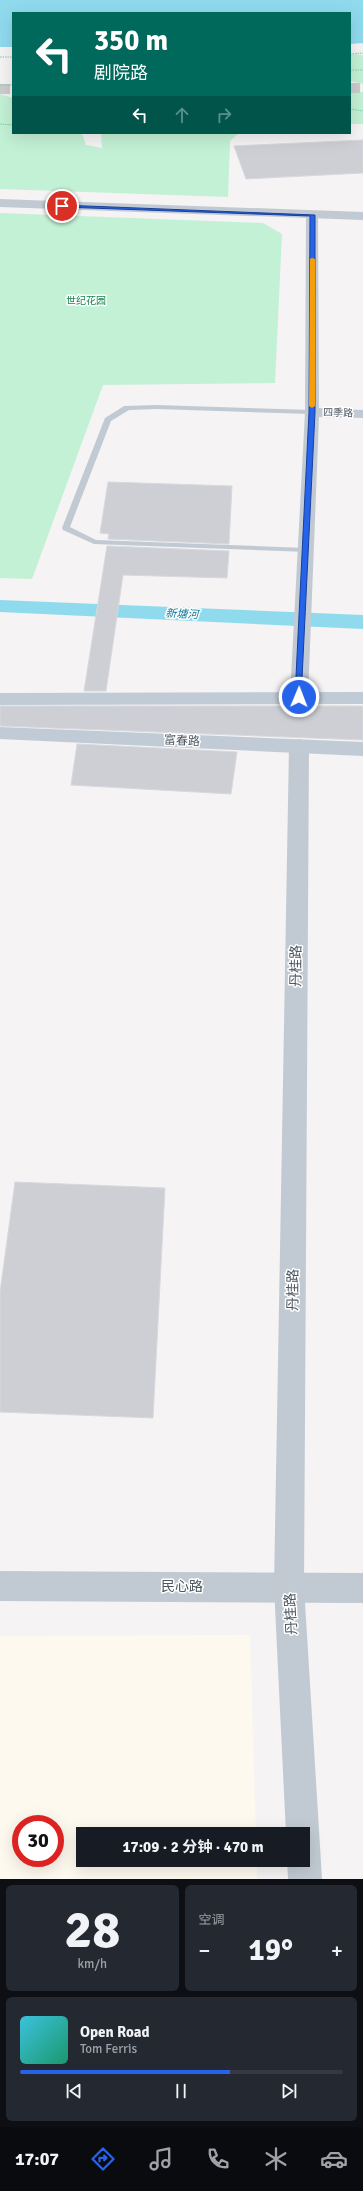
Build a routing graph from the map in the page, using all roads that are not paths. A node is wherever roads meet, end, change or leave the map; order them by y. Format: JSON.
{"nodes":[{"id":1,"x":0,"y":203,"type":"edge"},
{"id":2,"x":312,"y":215,"type":"junction"},
{"id":3,"x":363,"y":216,"type":"edge"},
{"id":4,"x":312,"y":412,"type":"junction"},
{"id":5,"x":363,"y":414,"type":"edge"},
{"id":6,"x":305,"y":550,"type":"junction"},
{"id":7,"x":299,"y":697,"type":"junction"},
{"id":8,"x":363,"y":698,"type":"edge"},
{"id":9,"x":0,"y":699,"type":"edge"},
{"id":10,"x":0,"y":733,"type":"edge"},
{"id":11,"x":299,"y":746,"type":"junction"},
{"id":12,"x":363,"y":749,"type":"edge"},
{"id":13,"x":0,"y":1586,"type":"edge"},
{"id":14,"x":290,"y":1586,"type":"junction"},
{"id":15,"x":363,"y":1588,"type":"edge"},
{"id":16,"x":303,"y":1827,"type":"edge"},
{"id":17,"x":304,"y":1867,"type":"edge"},
{"id":18,"x":305,"y":1879,"type":"edge"}],
"edges":[{"from":1,"to":2,"type":"street"},
{"from":2,"to":3,"type":"street"},
{"from":2,"to":4,"type":"street"},
{"from":4,"to":5,"type":"street","name":"四季路"},
{"from":4,"to":6,"type":"street"},
{"from":4,"to":6,"type":"lane"},
{"from":6,"to":7,"type":"street"},
{"from":7,"to":8,"type":"main road"},
{"from":7,"to":9,"type":"main road"},
{"from":10,"to":11,"type":"main road","name":"富春路"},
{"from":11,"to":12,"type":"main road","name":"富春路"},
{"from":11,"to":14,"type":"street","name":"丹桂路"},
{"from":13,"to":14,"type":"street","name":"民心路"},
{"from":14,"to":15,"type":"street","name":"民心路"},
{"from":14,"to":16,"type":"street","name":"丹桂路"},
{"from":17,"to":18,"type":"street","name":"丹桂路"}]}
